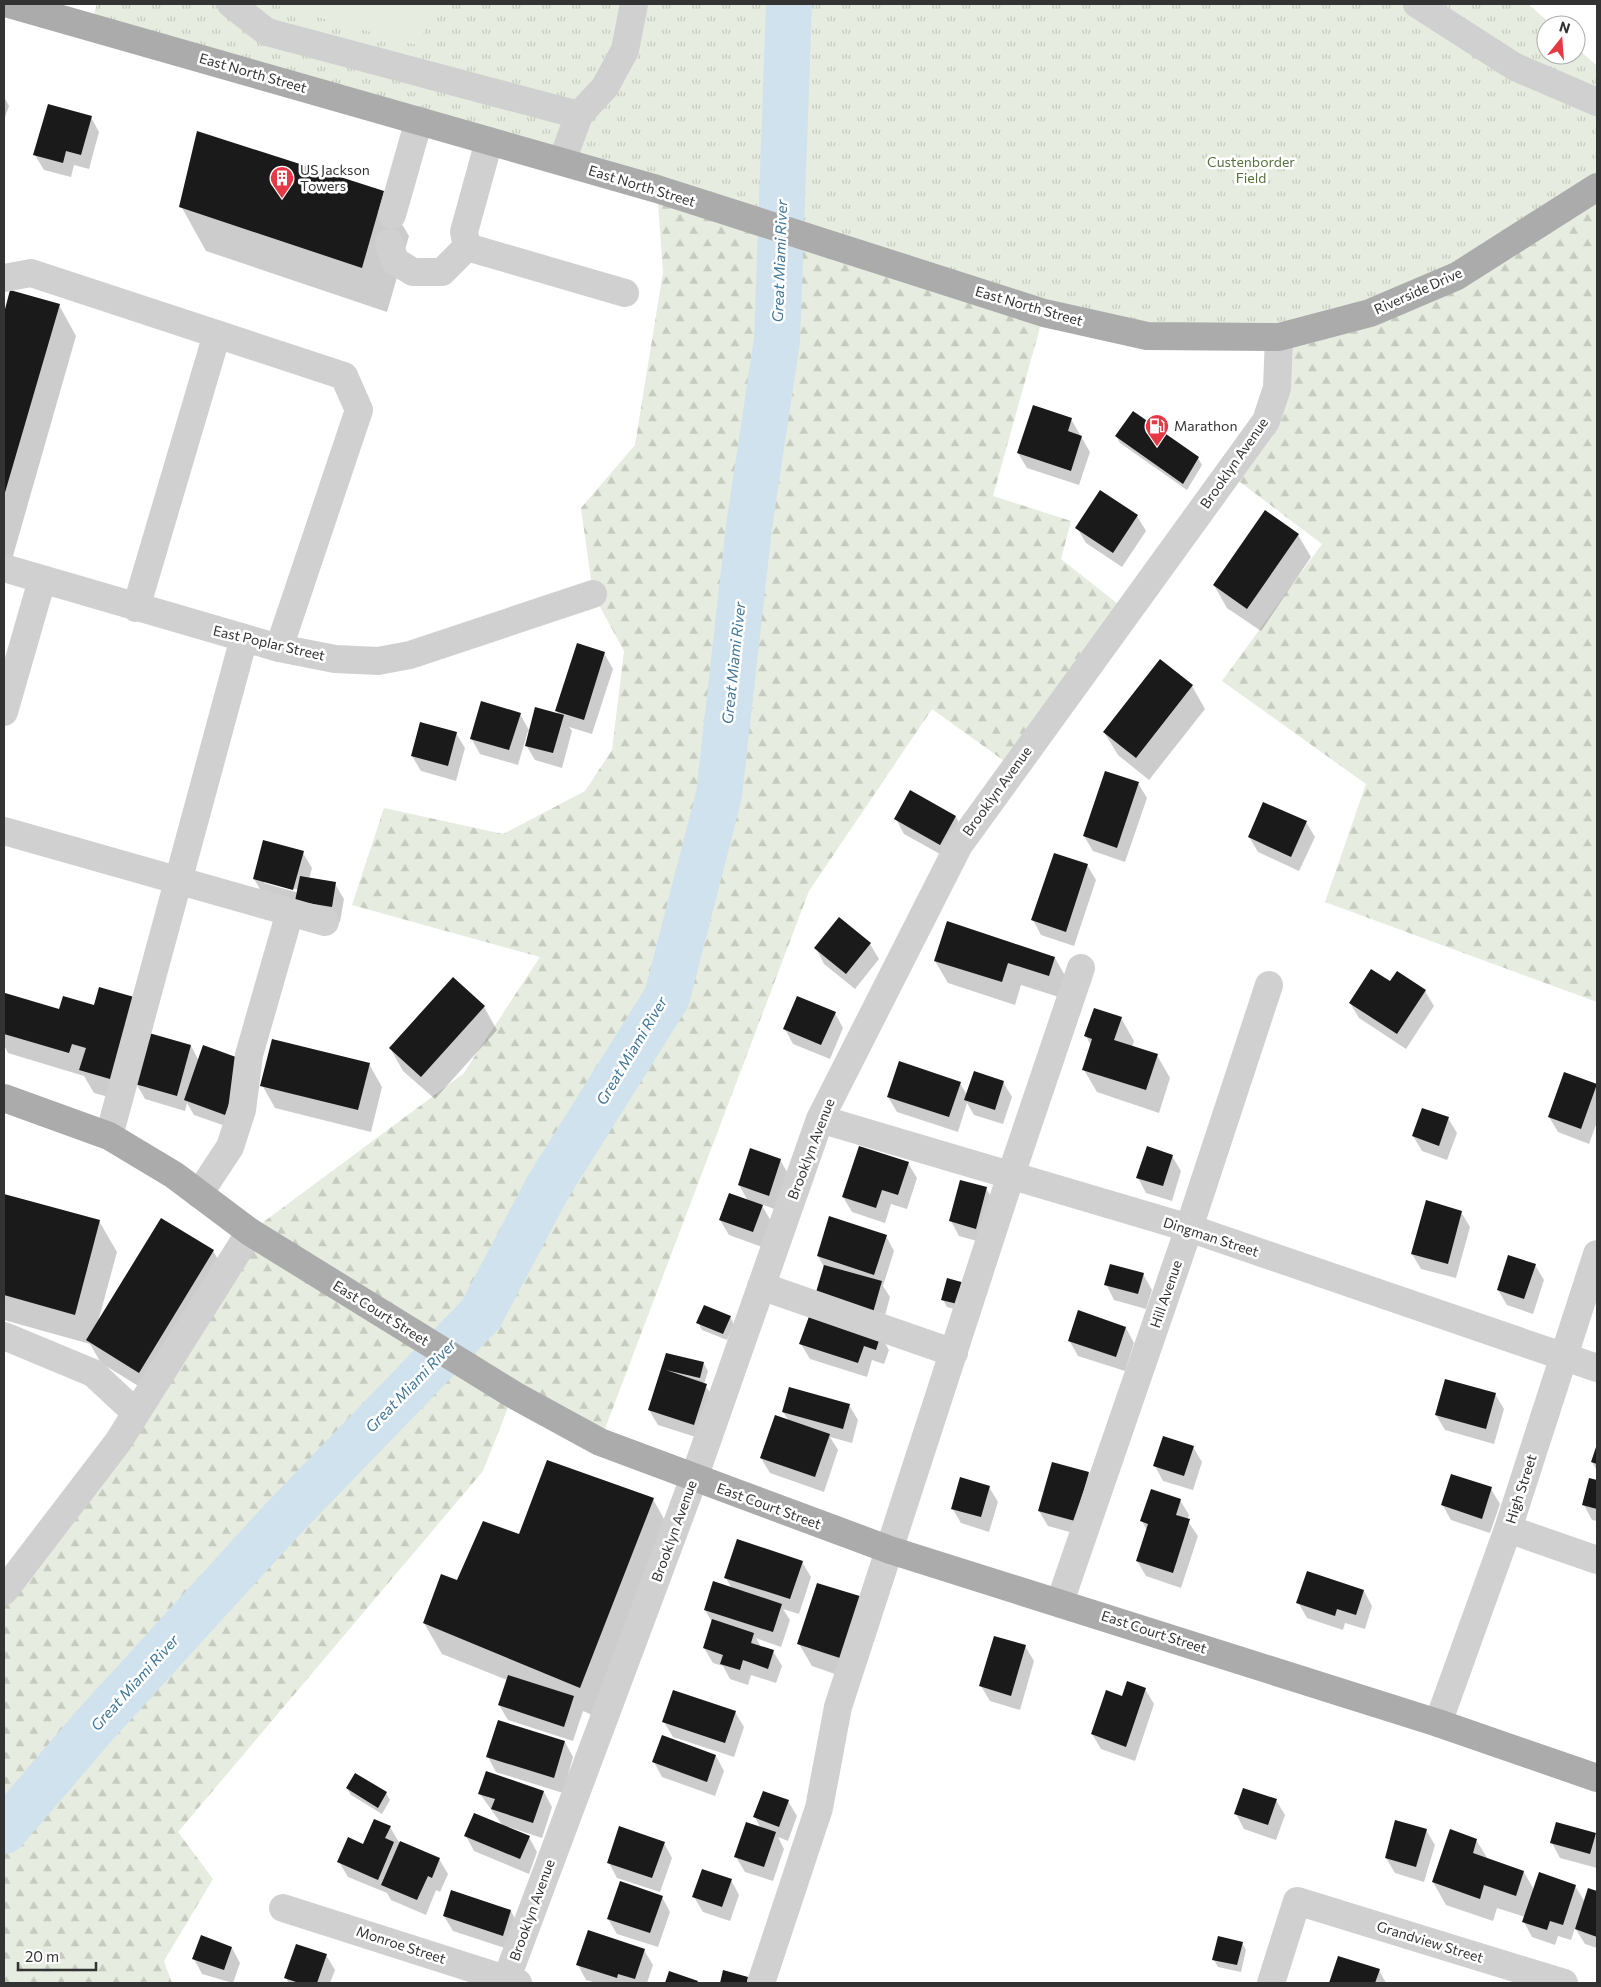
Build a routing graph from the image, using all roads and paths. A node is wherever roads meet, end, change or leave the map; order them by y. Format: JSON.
{"nodes":[{"id":1,"x":9,"y":4,"type":"edge"},
{"id":2,"x":231,"y":4,"type":"edge"},
{"id":3,"x":634,"y":4,"type":"edge"},
{"id":4,"x":1417,"y":4,"type":"edge"},
{"id":5,"x":1597,"y":102,"type":"edge"},
{"id":6,"x":579,"y":115,"type":"junction"},
{"id":7,"x":419,"y":120,"type":"junction"},
{"id":8,"x":489,"y":141,"type":"junction"},
{"id":9,"x":562,"y":161,"type":"junction"},
{"id":10,"x":1597,"y":187,"type":"edge"},
{"id":11,"x":392,"y":215,"type":"dead end"},
{"id":12,"x":389,"y":243,"type":"dead end"},
{"id":13,"x":466,"y":247,"type":"junction"},
{"id":14,"x":4,"y":278,"type":"edge"},
{"id":15,"x":625,"y":293,"type":"dead end"},
{"id":16,"x":217,"y":334,"type":"junction"},
{"id":17,"x":1279,"y":337,"type":"junction"},
{"id":18,"x":4,"y":568,"type":"edge"},
{"id":19,"x":42,"y":580,"type":"junction"},
{"id":20,"x":593,"y":594,"type":"dead end"},
{"id":21,"x":136,"y":608,"type":"junction"},
{"id":22,"x":244,"y":638,"type":"junction"},
{"id":23,"x":279,"y":648,"type":"junction"},
{"id":24,"x":4,"y":712,"type":"edge"},
{"id":25,"x":4,"y":831,"type":"edge"},
{"id":26,"x":178,"y":881,"type":"junction"},
{"id":27,"x":290,"y":912,"type":"junction"},
{"id":28,"x":325,"y":922,"type":"dead end"},
{"id":29,"x":1081,"y":968,"type":"dead end"},
{"id":30,"x":1269,"y":985,"type":"dead end"},
{"id":31,"x":4,"y":1098,"type":"edge"},
{"id":32,"x":820,"y":1119,"type":"junction"},
{"id":33,"x":109,"y":1136,"type":"junction"},
{"id":34,"x":1011,"y":1175,"type":"junction"},
{"id":35,"x":199,"y":1194,"type":"junction"},
{"id":36,"x":1189,"y":1228,"type":"junction"},
{"id":37,"x":250,"y":1232,"type":"junction"},
{"id":38,"x":1597,"y":1254,"type":"edge"},
{"id":39,"x":761,"y":1286,"type":"junction"},
{"id":40,"x":4,"y":1336,"type":"edge"},
{"id":41,"x":954,"y":1353,"type":"junction"},
{"id":42,"x":1563,"y":1356,"type":"junction"},
{"id":43,"x":1597,"y":1368,"type":"edge"},
{"id":44,"x":136,"y":1413,"type":"junction"},
{"id":45,"x":694,"y":1478,"type":"junction"},
{"id":46,"x":1508,"y":1529,"type":"junction"},
{"id":47,"x":890,"y":1550,"type":"junction"},
{"id":48,"x":1597,"y":1560,"type":"edge"},
{"id":49,"x":4,"y":1591,"type":"edge"},
{"id":50,"x":1060,"y":1602,"type":"junction"},
{"id":51,"x":1438,"y":1723,"type":"junction"},
{"id":52,"x":1597,"y":1778,"type":"edge"},
{"id":53,"x":283,"y":1908,"type":"dead end"},
{"id":54,"x":510,"y":1982,"type":"edge"},
{"id":55,"x":761,"y":1983,"type":"edge"},
{"id":56,"x":1271,"y":1983,"type":"edge"},
{"id":57,"x":1564,"y":1983,"type":"edge"}],
"edges":[{"from":1,"to":7,"type":"main road","name":"East North Street"},
{"from":2,"to":6,"type":"street"},
{"from":3,"to":6,"type":"street"},
{"from":4,"to":5,"type":"street"},
{"from":6,"to":9,"type":"street"},
{"from":7,"to":8,"type":"main road","name":"East North Street"},
{"from":7,"to":11,"type":"street"},
{"from":8,"to":9,"type":"main road","name":"East North Street"},
{"from":8,"to":13,"type":"street"},
{"from":9,"to":17,"type":"main road","name":"East North Street"},
{"from":10,"to":17,"type":"main road","name":"Riverside Drive"},
{"from":12,"to":13,"type":"street"},
{"from":13,"to":15,"type":"street"},
{"from":14,"to":16,"type":"street"},
{"from":16,"to":21,"type":"street"},
{"from":16,"to":23,"type":"street"},
{"from":17,"to":32,"type":"street","name":"Brooklyn Avenue"},
{"from":18,"to":19,"type":"street","name":"East Poplar Street"},
{"from":19,"to":21,"type":"street","name":"East Poplar Street"},
{"from":19,"to":24,"type":"street"},
{"from":20,"to":23,"type":"street","name":"East Poplar Street"},
{"from":21,"to":22,"type":"street","name":"East Poplar Street"},
{"from":22,"to":23,"type":"street","name":"East Poplar Street"},
{"from":22,"to":26,"type":"street"},
{"from":25,"to":26,"type":"street"},
{"from":26,"to":27,"type":"street"},
{"from":26,"to":33,"type":"street"},
{"from":27,"to":28,"type":"street"},
{"from":27,"to":35,"type":"street"},
{"from":29,"to":34,"type":"street"},
{"from":30,"to":36,"type":"street","name":"Hill Avenue"},
{"from":31,"to":33,"type":"main road","name":"East Court Street"},
{"from":32,"to":34,"type":"street","name":"Dingman Street"},
{"from":32,"to":39,"type":"street","name":"Brooklyn Avenue"},
{"from":33,"to":35,"type":"main road","name":"East Court Street"},
{"from":34,"to":36,"type":"street","name":"Dingman Street"},
{"from":34,"to":41,"type":"street"},
{"from":35,"to":37,"type":"main road","name":"East Court Street"},
{"from":36,"to":42,"type":"street","name":"Dingman Street"},
{"from":36,"to":50,"type":"street","name":"Hill Avenue"},
{"from":37,"to":44,"type":"street"},
{"from":37,"to":45,"type":"main road","name":"East Court Street"},
{"from":38,"to":42,"type":"street","name":"High Street"},
{"from":39,"to":41,"type":"street"},
{"from":39,"to":45,"type":"street","name":"Brooklyn Avenue"},
{"from":40,"to":44,"type":"street"},
{"from":41,"to":47,"type":"street"},
{"from":42,"to":43,"type":"street","name":"Dingman Street"},
{"from":42,"to":46,"type":"street","name":"High Street"},
{"from":44,"to":49,"type":"street"},
{"from":45,"to":47,"type":"main road","name":"East Court Street"},
{"from":45,"to":54,"type":"street","name":"Brooklyn Avenue"},
{"from":46,"to":48,"type":"street"},
{"from":46,"to":51,"type":"street","name":"High Street"},
{"from":47,"to":50,"type":"main road","name":"East Court Street"},
{"from":47,"to":55,"type":"street"},
{"from":50,"to":51,"type":"main road","name":"East Court Street"},
{"from":51,"to":52,"type":"main road","name":"East Court Street"},
{"from":53,"to":54,"type":"street","name":"Monroe Street"},
{"from":56,"to":57,"type":"street","name":"Grandview Street"}]}
